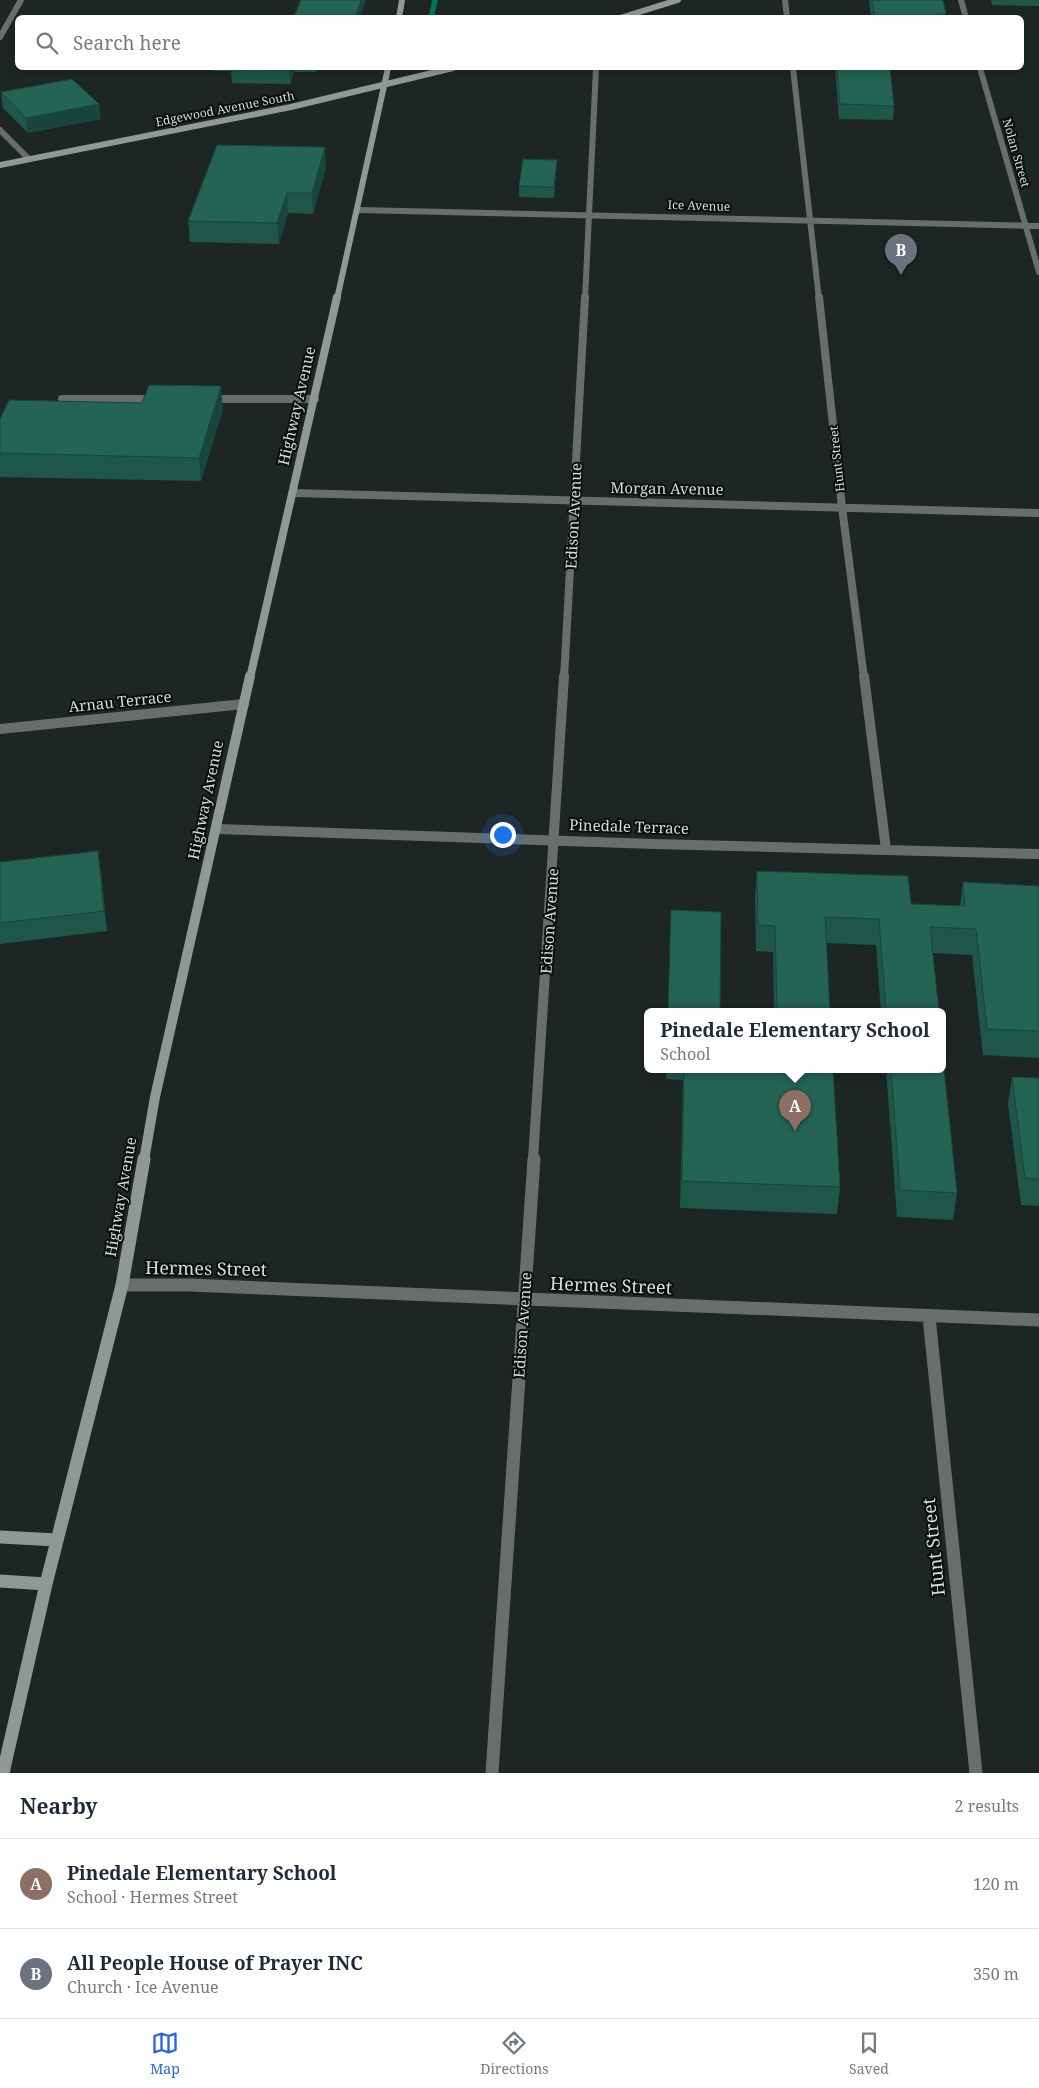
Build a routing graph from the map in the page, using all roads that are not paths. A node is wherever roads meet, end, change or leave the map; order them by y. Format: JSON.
{"nodes":[{"id":1,"x":21,"y":0,"type":"edge"},
{"id":2,"x":402,"y":0,"type":"edge"},
{"id":3,"x":678,"y":0,"type":"edge"},
{"id":4,"x":785,"y":0,"type":"edge"},
{"id":5,"x":961,"y":0,"type":"edge"},
{"id":6,"x":400,"y":15,"type":"edge"},
{"id":7,"x":630,"y":15,"type":"edge"},
{"id":8,"x":787,"y":15,"type":"edge"},
{"id":9,"x":965,"y":15,"type":"edge"},
{"id":10,"x":0,"y":37,"type":"edge"},
{"id":11,"x":388,"y":70,"type":"edge"},
{"id":12,"x":445,"y":70,"type":"edge"},
{"id":13,"x":596,"y":70,"type":"edge"},
{"id":14,"x":793,"y":70,"type":"edge"},
{"id":15,"x":981,"y":70,"type":"edge"},
{"id":16,"x":384,"y":86,"type":"junction"},
{"id":17,"x":0,"y":130,"type":"edge"},
{"id":18,"x":29,"y":159,"type":"junction"},
{"id":19,"x":0,"y":164,"type":"edge"},
{"id":20,"x":358,"y":210,"type":"junction"},
{"id":21,"x":590,"y":215,"type":"junction"},
{"id":22,"x":810,"y":220,"type":"junction"},
{"id":23,"x":1025,"y":226,"type":"junction"},
{"id":24,"x":1039,"y":226,"type":"edge"},
{"id":25,"x":1039,"y":272,"type":"edge"},
{"id":26,"x":62,"y":399,"type":"edge"},
{"id":27,"x":168,"y":399,"type":"edge"},
{"id":28,"x":197,"y":399,"type":"edge"},
{"id":29,"x":315,"y":399,"type":"junction"},
{"id":30,"x":294,"y":493,"type":"junction"},
{"id":31,"x":575,"y":501,"type":"junction"},
{"id":32,"x":842,"y":507,"type":"junction"},
{"id":33,"x":1039,"y":513,"type":"edge"},
{"id":34,"x":244,"y":704,"type":"junction"},
{"id":35,"x":0,"y":729,"type":"edge"},
{"id":36,"x":217,"y":829,"type":"junction"},
{"id":37,"x":556,"y":839,"type":"junction"},
{"id":38,"x":886,"y":849,"type":"junction"},
{"id":39,"x":1039,"y":854,"type":"edge"},
{"id":40,"x":122,"y":1285,"type":"junction"},
{"id":41,"x":525,"y":1300,"type":"junction"},
{"id":42,"x":929,"y":1316,"type":"junction"},
{"id":43,"x":1039,"y":1320,"type":"edge"},
{"id":44,"x":0,"y":1537,"type":"edge"},
{"id":45,"x":57,"y":1540,"type":"junction"},
{"id":46,"x":0,"y":1581,"type":"edge"},
{"id":47,"x":46,"y":1584,"type":"junction"},
{"id":48,"x":3,"y":1773,"type":"edge"},
{"id":49,"x":492,"y":1773,"type":"edge"},
{"id":50,"x":976,"y":1773,"type":"edge"}],
"edges":[{"from":1,"to":10,"type":"street"},
{"from":2,"to":6,"type":"street"},
{"from":3,"to":7,"type":"street"},
{"from":4,"to":8,"type":"street"},
{"from":5,"to":9,"type":"street"},
{"from":11,"to":16,"type":"street","name":"Highway Avenue"},
{"from":12,"to":16,"type":"street","name":"Edgewood Avenue South"},
{"from":13,"to":21,"type":"street","name":"Edison Avenue"},
{"from":14,"to":22,"type":"street","name":"Hunt Street"},
{"from":15,"to":23,"type":"street","name":"Nolan Street"},
{"from":16,"to":18,"type":"street","name":"Edgewood Avenue South"},
{"from":16,"to":20,"type":"street","name":"Highway Avenue"},
{"from":17,"to":18,"type":"street"},
{"from":18,"to":19,"type":"street","name":"Edgewood Avenue South"},
{"from":20,"to":21,"type":"street","name":"Ice Avenue"},
{"from":20,"to":29,"type":"street","name":"Highway Avenue"},
{"from":21,"to":22,"type":"street","name":"Ice Avenue"},
{"from":21,"to":31,"type":"street","name":"Edison Avenue"},
{"from":22,"to":23,"type":"street","name":"Ice Avenue"},
{"from":22,"to":32,"type":"street","name":"Hunt Street"},
{"from":23,"to":24,"type":"street","name":"Ice Avenue"},
{"from":23,"to":25,"type":"street","name":"Nolan Street"},
{"from":26,"to":27,"type":"street"},
{"from":28,"to":29,"type":"street"},
{"from":29,"to":30,"type":"street","name":"Highway Avenue"},
{"from":30,"to":31,"type":"street","name":"Morgan Avenue"},
{"from":30,"to":34,"type":"street","name":"Highway Avenue"},
{"from":31,"to":32,"type":"street","name":"Morgan Avenue"},
{"from":31,"to":37,"type":"street","name":"Edison Avenue"},
{"from":32,"to":33,"type":"street","name":"Morgan Avenue"},
{"from":32,"to":38,"type":"street","name":"Hunt Street"},
{"from":34,"to":35,"type":"street","name":"Arnau Terrace"},
{"from":34,"to":36,"type":"street","name":"Highway Avenue"},
{"from":36,"to":37,"type":"street","name":"Pinedale Terrace"},
{"from":36,"to":40,"type":"street","name":"Highway Avenue"},
{"from":37,"to":38,"type":"street","name":"Pinedale Terrace"},
{"from":37,"to":41,"type":"street","name":"Edison Avenue"},
{"from":38,"to":39,"type":"street","name":"Pinedale Terrace"},
{"from":40,"to":41,"type":"street","name":"Hermes Street"},
{"from":40,"to":45,"type":"street","name":"Highway Avenue"},
{"from":41,"to":42,"type":"street","name":"Hermes Street"},
{"from":41,"to":49,"type":"street","name":"Edison Avenue"},
{"from":42,"to":43,"type":"street","name":"Hermes Street"},
{"from":42,"to":50,"type":"street","name":"Hunt Street"},
{"from":44,"to":45,"type":"street"},
{"from":45,"to":47,"type":"street","name":"Highway Avenue"},
{"from":46,"to":47,"type":"street"},
{"from":47,"to":48,"type":"street","name":"Highway Avenue"}]}
